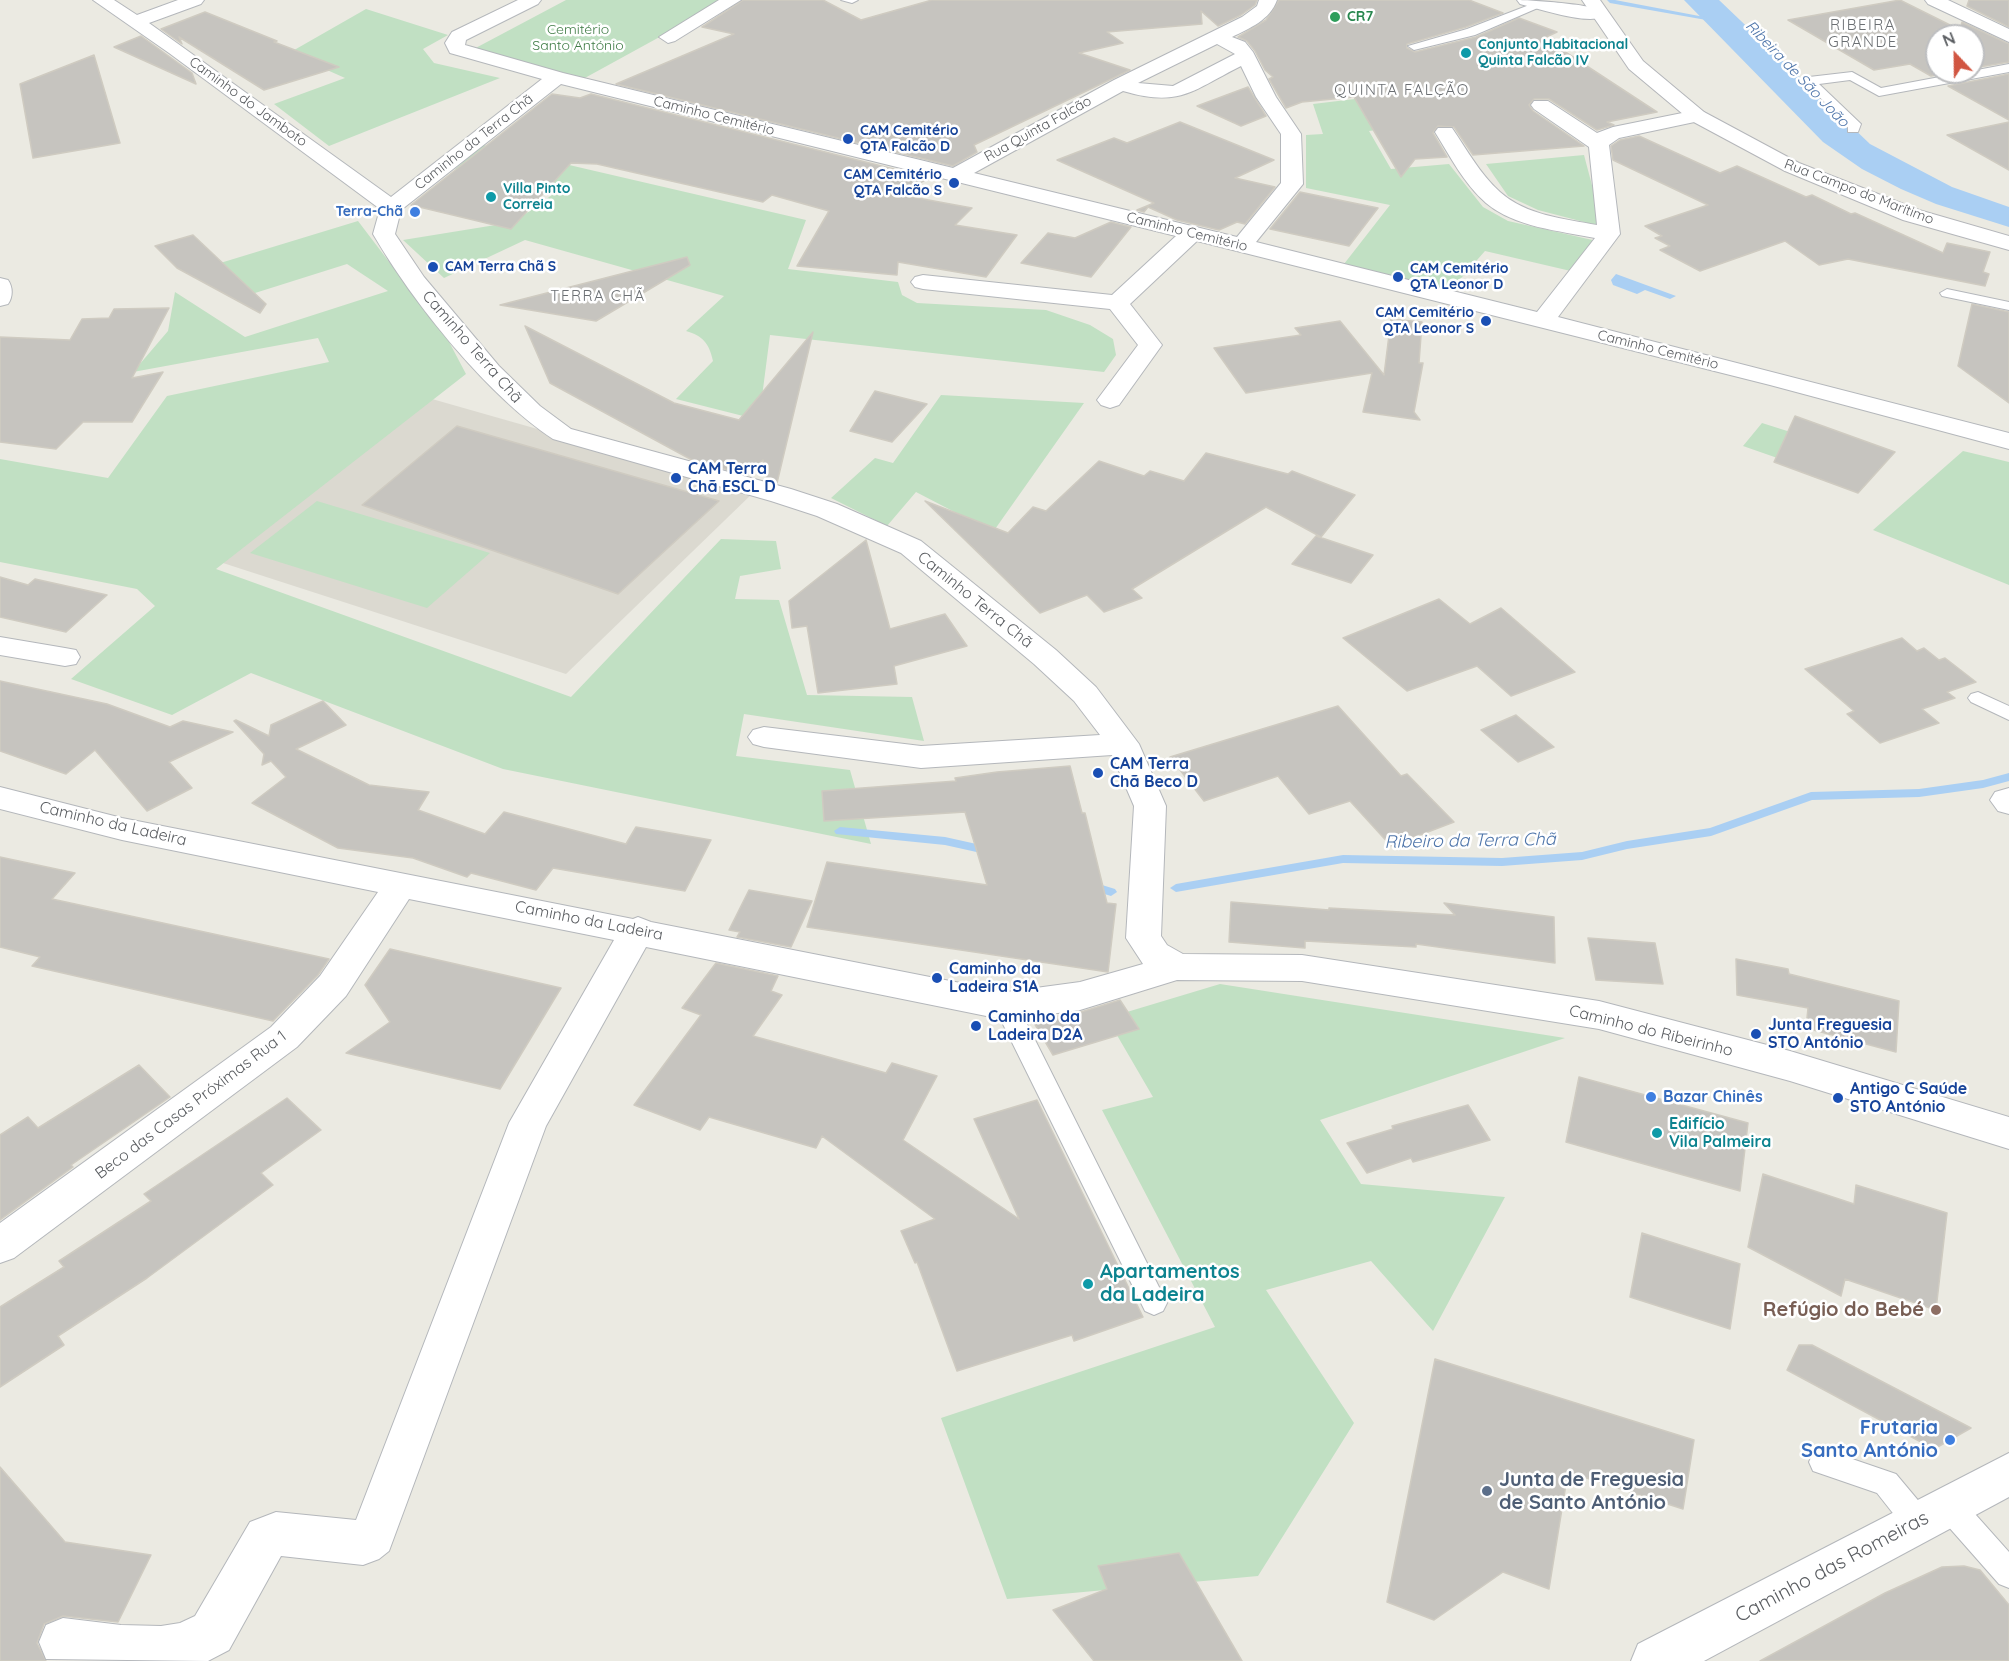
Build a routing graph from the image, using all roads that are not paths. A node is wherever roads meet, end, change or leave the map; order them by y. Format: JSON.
{"nodes":[{"id":1,"x":102,"y":0,"type":"edge"},
{"id":2,"x":195,"y":0,"type":"edge"},
{"id":3,"x":532,"y":0,"type":"edge"},
{"id":4,"x":732,"y":0,"type":"edge"},
{"id":5,"x":1268,"y":0,"type":"edge"},
{"id":6,"x":1934,"y":0,"type":"edge"},
{"id":7,"x":1533,"y":2,"type":"edge"},
{"id":8,"x":1595,"y":7,"type":"edge"},
{"id":9,"x":135,"y":22,"type":"junction"},
{"id":10,"x":1217,"y":36,"type":"junction"},
{"id":11,"x":2009,"y":36,"type":"edge"},
{"id":12,"x":668,"y":37,"type":"dead end"},
{"id":13,"x":1414,"y":46,"type":"dead end"},
{"id":14,"x":1246,"y":56,"type":"junction"},
{"id":15,"x":2009,"y":68,"type":"edge"},
{"id":16,"x":557,"y":77,"type":"junction"},
{"id":17,"x":1121,"y":84,"type":"junction"},
{"id":18,"x":1541,"y":105,"type":"dead end"},
{"id":19,"x":1697,"y":116,"type":"junction"},
{"id":20,"x":1853,"y":129,"type":"dead end"},
{"id":21,"x":1446,"y":132,"type":"dead end"},
{"id":22,"x":1599,"y":144,"type":"junction"},
{"id":23,"x":955,"y":175,"type":"junction"},
{"id":24,"x":391,"y":207,"type":"junction"},
{"id":25,"x":1192,"y":233,"type":"junction"},
{"id":26,"x":1609,"y":234,"type":"junction"},
{"id":27,"x":2009,"y":243,"type":"edge"},
{"id":28,"x":1242,"y":245,"type":"junction"},
{"id":29,"x":923,"y":282,"type":"dead end"},
{"id":30,"x":0,"y":285,"type":"edge"},
{"id":31,"x":1947,"y":293,"type":"dead end"},
{"id":32,"x":0,"y":299,"type":"edge"},
{"id":33,"x":1117,"y":303,"type":"junction"},
{"id":34,"x":2009,"y":306,"type":"edge"},
{"id":35,"x":1542,"y":322,"type":"junction"},
{"id":36,"x":1110,"y":400,"type":"dead end"},
{"id":37,"x":2009,"y":441,"type":"edge"},
{"id":38,"x":0,"y":646,"type":"edge"},
{"id":39,"x":65,"y":657,"type":"dead end"},
{"id":40,"x":1978,"y":698,"type":"dead end"},
{"id":41,"x":2009,"y":714,"type":"edge"},
{"id":42,"x":764,"y":737,"type":"dead end"},
{"id":43,"x":1123,"y":744,"type":"junction"},
{"id":44,"x":0,"y":798,"type":"edge"},
{"id":45,"x":400,"y":884,"type":"junction"},
{"id":46,"x":638,"y":930,"type":"junction"},
{"id":47,"x":1177,"y":967,"type":"junction"},
{"id":48,"x":1006,"y":1006,"type":"junction"},
{"id":49,"x":2009,"y":1133,"type":"edge"},
{"id":50,"x":0,"y":1246,"type":"edge"},
{"id":51,"x":1154,"y":1303,"type":"dead end"},
{"id":52,"x":1823,"y":1462,"type":"dead end"},
{"id":53,"x":2009,"y":1474,"type":"edge"},
{"id":54,"x":1933,"y":1514,"type":"junction"},
{"id":55,"x":2009,"y":1574,"type":"edge"},
{"id":56,"x":63,"y":1642,"type":"dead end"},
{"id":57,"x":1655,"y":1661,"type":"edge"}],
"edges":[{"from":1,"to":9,"type":"street","name":"Caminho do Jamboto"},
{"from":2,"to":9,"type":"street"},
{"from":3,"to":16,"type":"street","name":"Caminho Cemitério"},
{"from":4,"to":12,"type":"street"},
{"from":5,"to":10,"type":"street","name":"Rua Quinta Falcão"},
{"from":6,"to":11,"type":"street"},
{"from":7,"to":8,"type":"street"},
{"from":7,"to":13,"type":"lane"},
{"from":8,"to":19,"type":"street","name":"Rua Campo do Marítimo"},
{"from":9,"to":24,"type":"street","name":"Caminho do Jamboto"},
{"from":10,"to":14,"type":"street"},
{"from":10,"to":17,"type":"street","name":"Rua Quinta Falcão"},
{"from":14,"to":17,"type":"street"},
{"from":14,"to":28,"type":"street"},
{"from":15,"to":20,"type":"lane"},
{"from":16,"to":23,"type":"street","name":"Caminho Cemitério"},
{"from":16,"to":24,"type":"street","name":"Caminho da Terra Chã"},
{"from":17,"to":23,"type":"street","name":"Rua Quinta Falcão"},
{"from":18,"to":22,"type":"street"},
{"from":19,"to":22,"type":"street"},
{"from":19,"to":27,"type":"street","name":"Rua Campo do Marítimo"},
{"from":21,"to":26,"type":"street"},
{"from":22,"to":26,"type":"street"},
{"from":23,"to":25,"type":"street","name":"Caminho Cemitério"},
{"from":24,"to":43,"type":"street","name":"Caminho Terra Chã"},
{"from":25,"to":28,"type":"street","name":"Caminho Cemitério"},
{"from":25,"to":33,"type":"street"},
{"from":26,"to":35,"type":"street"},
{"from":28,"to":35,"type":"street","name":"Caminho Cemitério"},
{"from":29,"to":33,"type":"street"},
{"from":30,"to":32,"type":"street"},
{"from":31,"to":34,"type":"lane"},
{"from":33,"to":36,"type":"street"},
{"from":35,"to":37,"type":"street","name":"Caminho Cemitério"},
{"from":38,"to":39,"type":"street"},
{"from":40,"to":41,"type":"lane"},
{"from":42,"to":43,"type":"street"},
{"from":43,"to":47,"type":"street","name":"Caminho Terra Chã"},
{"from":44,"to":45,"type":"street","name":"Caminho da Ladeira"},
{"from":45,"to":46,"type":"street","name":"Caminho da Ladeira"},
{"from":45,"to":50,"type":"street","name":"Beco das Casas Próximas Rua 1"},
{"from":46,"to":48,"type":"street","name":"Caminho da Ladeira"},
{"from":46,"to":56,"type":"street"},
{"from":47,"to":48,"type":"street","name":"Caminho da Ladeira"},
{"from":47,"to":49,"type":"street","name":"Caminho do Ribeirinho"},
{"from":48,"to":51,"type":"lane"},
{"from":52,"to":54,"type":"lane"},
{"from":53,"to":54,"type":"street","name":"Caminho das Romeiras"},
{"from":54,"to":55,"type":"lane"},
{"from":54,"to":57,"type":"street","name":"Caminho das Romeiras"}]}
